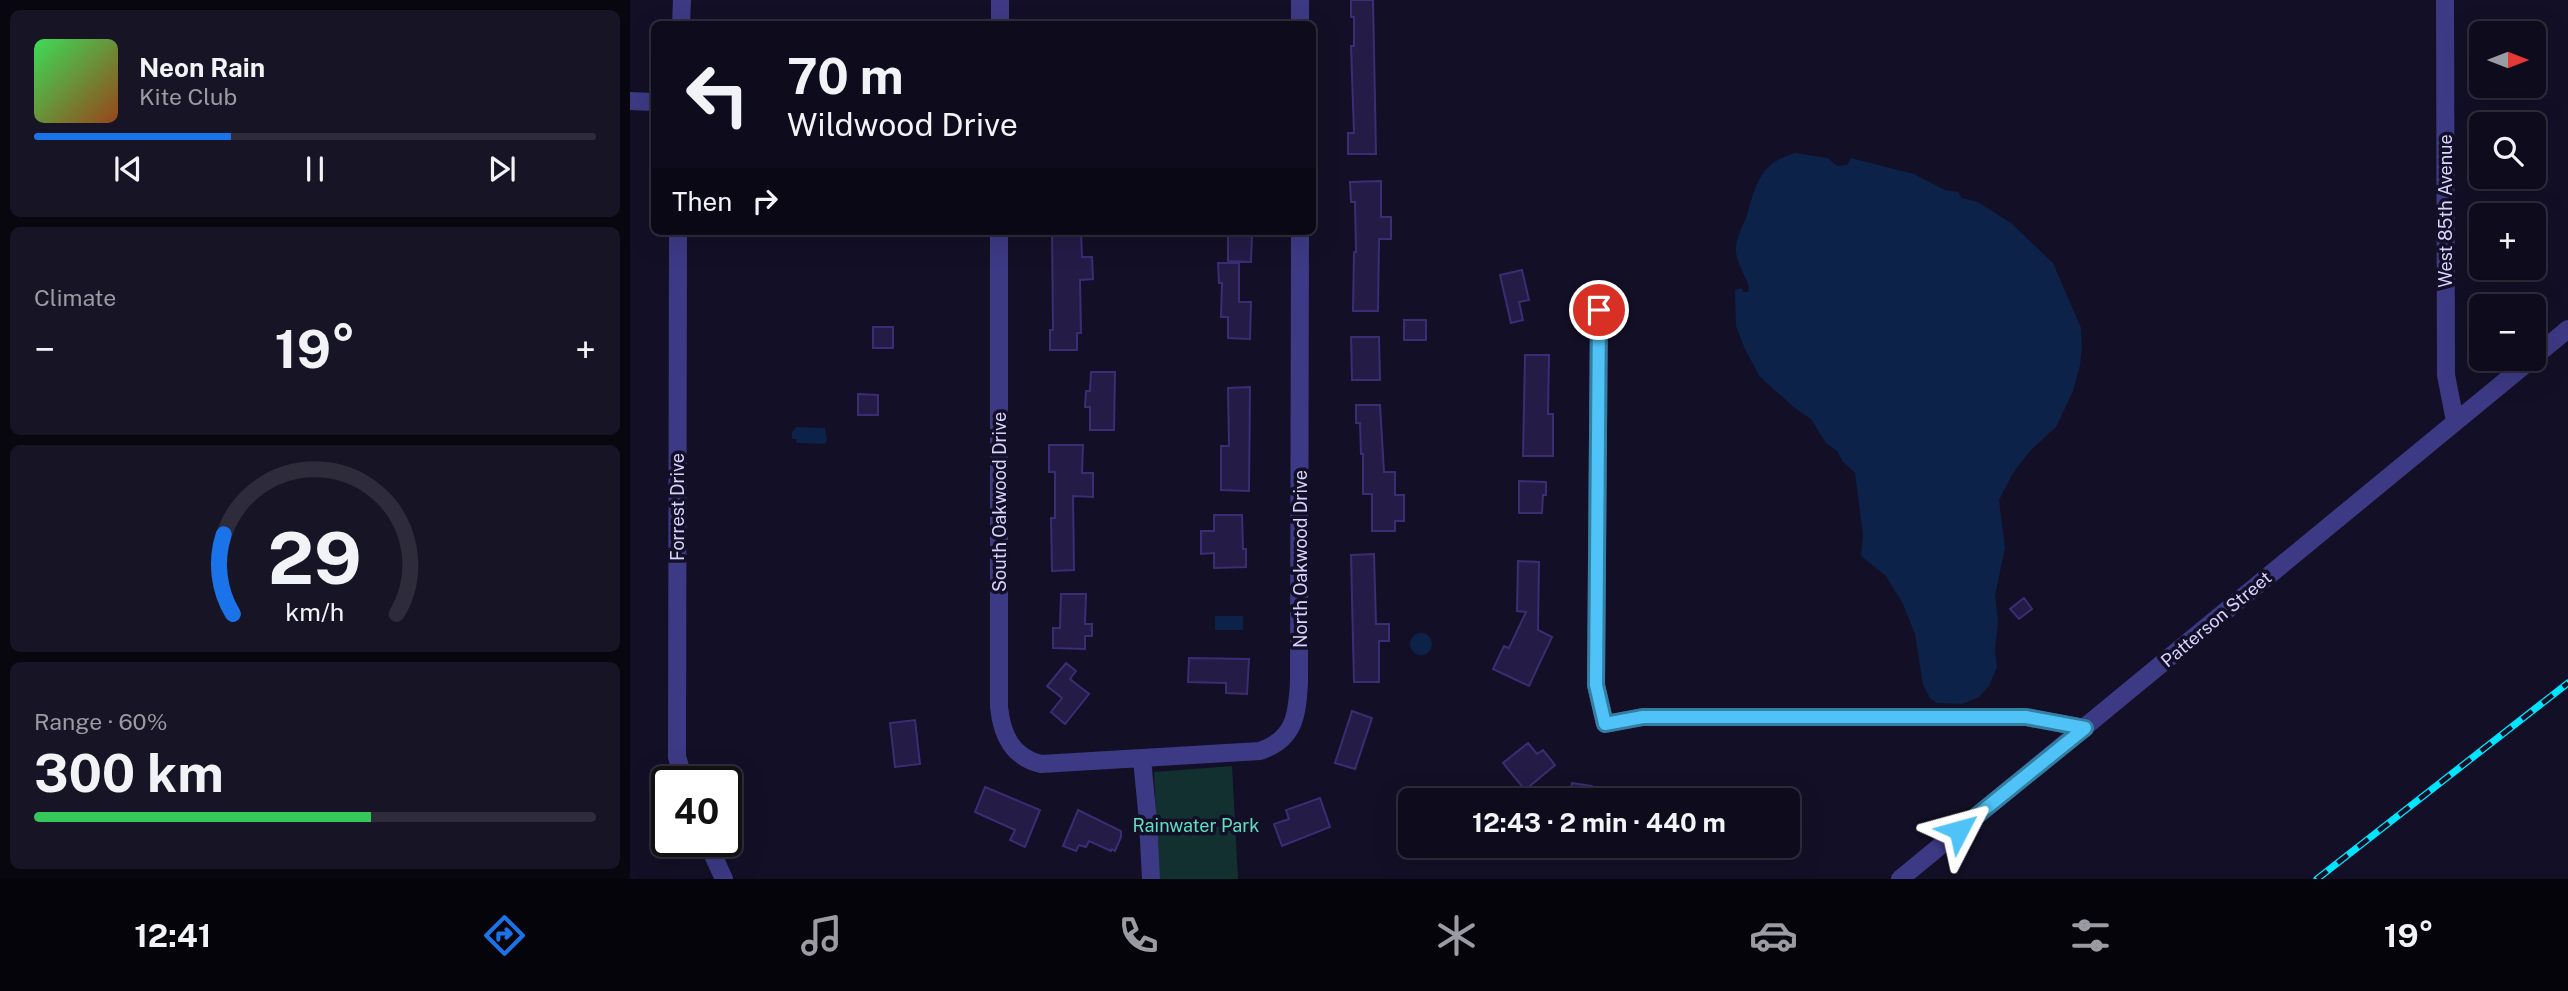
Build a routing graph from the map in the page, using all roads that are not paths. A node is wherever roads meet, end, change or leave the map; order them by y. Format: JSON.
{"nodes":[{"id":1,"x":682,"y":0,"type":"edge"},
{"id":2,"x":1000,"y":0,"type":"edge"},
{"id":3,"x":1300,"y":0,"type":"edge"},
{"id":4,"x":2445,"y":0,"type":"edge"},
{"id":5,"x":681,"y":21,"type":"edge"},
{"id":6,"x":1000,"y":21,"type":"edge"},
{"id":7,"x":1300,"y":21,"type":"edge"},
{"id":8,"x":630,"y":101,"type":"edge"},
{"id":9,"x":651,"y":102,"type":"edge"},
{"id":10,"x":678,"y":235,"type":"edge"},
{"id":11,"x":999,"y":235,"type":"edge"},
{"id":12,"x":1300,"y":235,"type":"edge"},
{"id":13,"x":1599,"y":310,"type":"dead end"},
{"id":14,"x":2568,"y":329,"type":"edge"},
{"id":15,"x":2546,"y":347,"type":"edge"},
{"id":16,"x":2517,"y":371,"type":"edge"},
{"id":17,"x":2455,"y":421,"type":"junction"},
{"id":18,"x":2085,"y":728,"type":"junction"},
{"id":19,"x":1142,"y":759,"type":"junction"},
{"id":20,"x":1030,"y":761,"type":"joint"},
{"id":21,"x":680,"y":766,"type":"edge"},
{"id":22,"x":714,"y":857,"type":"edge"},
{"id":23,"x":724,"y":879,"type":"edge"},
{"id":24,"x":1151,"y":879,"type":"edge"},
{"id":25,"x":1900,"y":879,"type":"edge"}],
"edges":[{"from":1,"to":5,"type":"street"},
{"from":2,"to":6,"type":"street"},
{"from":3,"to":7,"type":"street"},
{"from":4,"to":17,"type":"street","name":"West 85th Avenue"},
{"from":8,"to":9,"type":"street"},
{"from":10,"to":21,"type":"street","name":"Forrest Drive"},
{"from":11,"to":20,"type":"street","name":"South Oakwood Drive"},
{"from":12,"to":19,"type":"street","name":"North Oakwood Drive"},
{"from":13,"to":18,"type":"street"},
{"from":14,"to":15,"type":"street","name":"Patterson Street"},
{"from":16,"to":17,"type":"street","name":"Patterson Street"},
{"from":17,"to":18,"type":"street","name":"Patterson Street"},
{"from":18,"to":25,"type":"street","name":"Patterson Street"},
{"from":19,"to":20,"type":"street","name":"North Oakwood Drive"},
{"from":19,"to":24,"type":"street"},
{"from":22,"to":23,"type":"street"}]}
